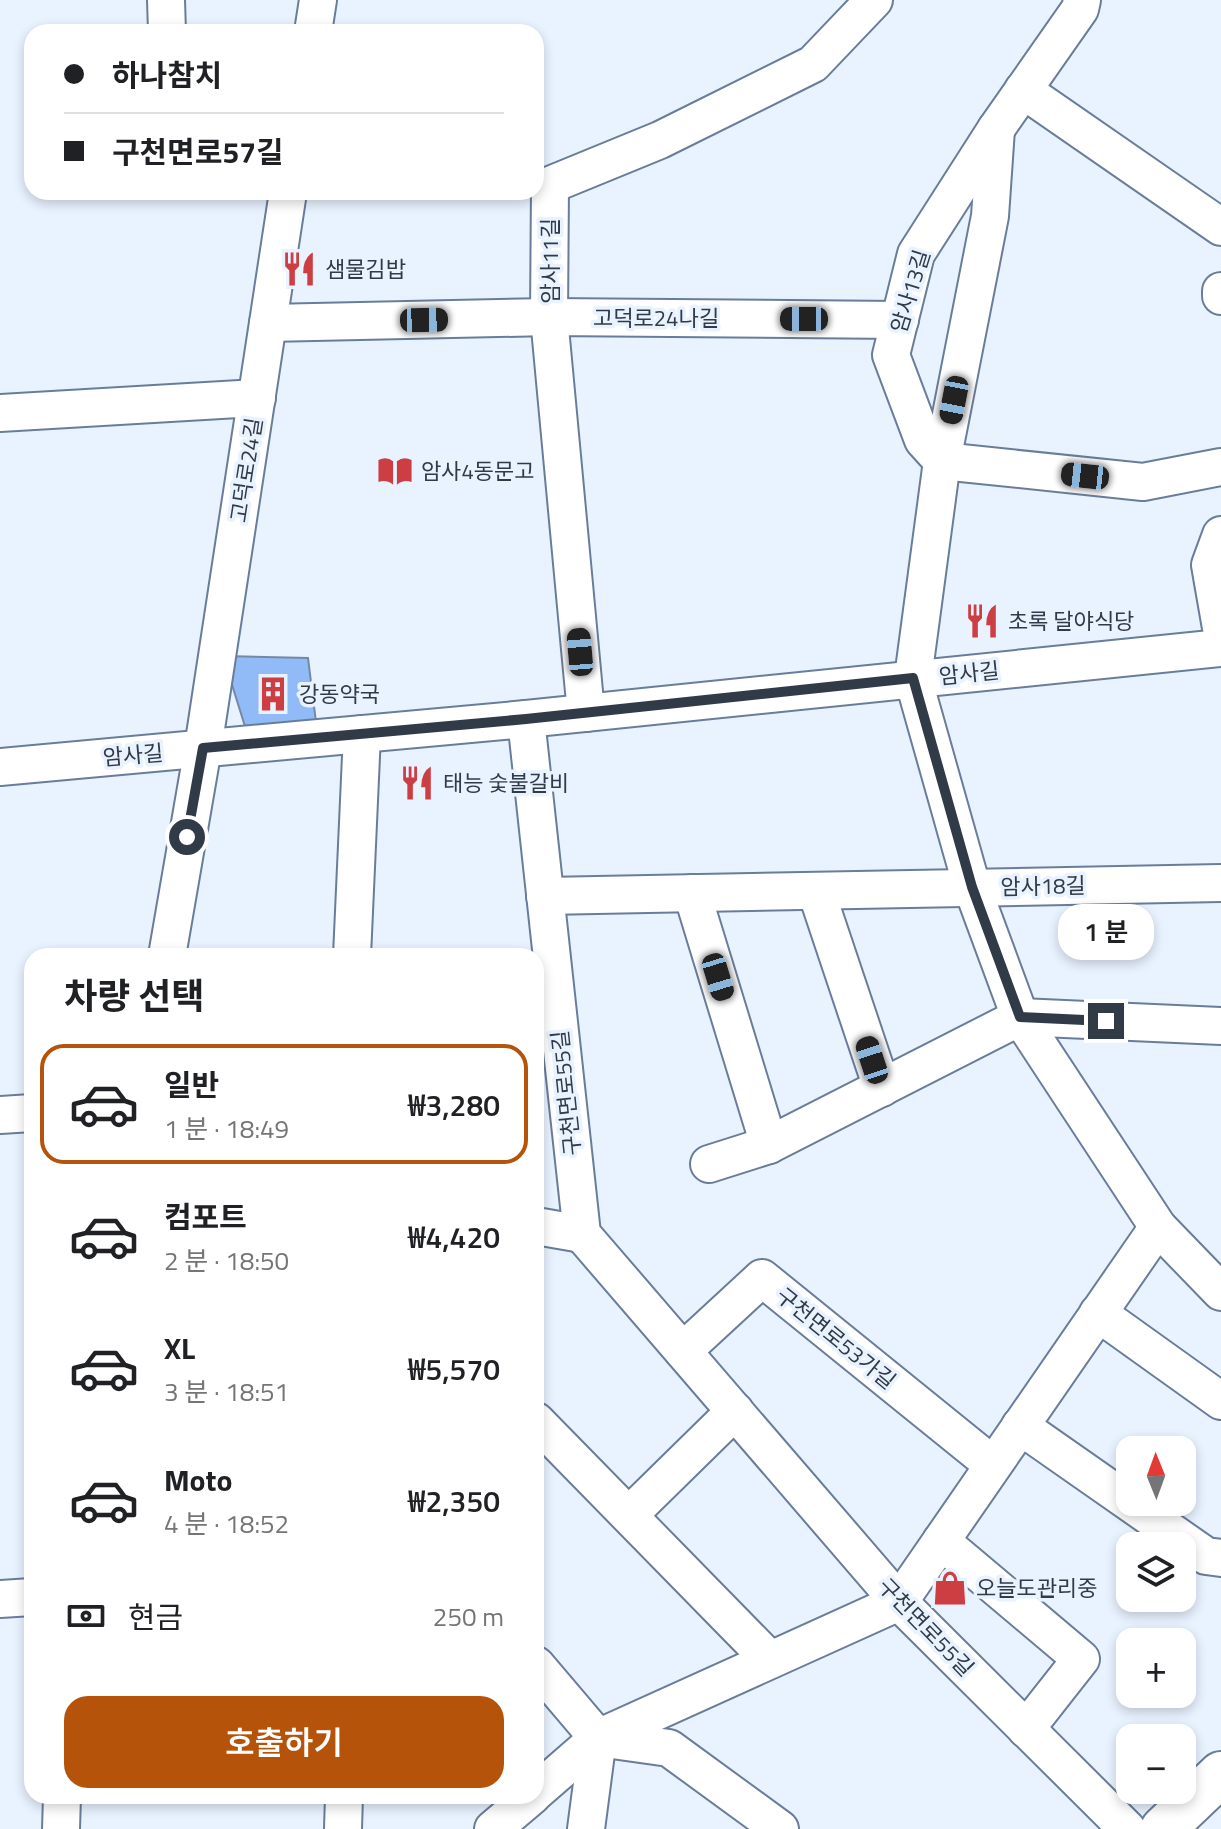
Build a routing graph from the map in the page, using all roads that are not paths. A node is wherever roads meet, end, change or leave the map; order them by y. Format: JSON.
{"nodes":[{"id":1,"x":166,"y":0,"type":"edge"},
{"id":2,"x":318,"y":0,"type":"edge"},
{"id":3,"x":874,"y":0,"type":"edge"},
{"id":4,"x":1082,"y":0,"type":"edge"},
{"id":5,"x":167,"y":24,"type":"edge"},
{"id":6,"x":314,"y":24,"type":"edge"},
{"id":7,"x":1023,"y":90,"type":"junction"},
{"id":8,"x":996,"y":129,"type":"junction"},
{"id":9,"x":287,"y":200,"type":"edge"},
{"id":10,"x":1221,"y":227,"type":"edge"},
{"id":11,"x":549,"y":317,"type":"junction"},
{"id":12,"x":900,"y":320,"type":"junction"},
{"id":13,"x":268,"y":323,"type":"junction"},
{"id":14,"x":257,"y":398,"type":"junction"},
{"id":15,"x":0,"y":413,"type":"edge"},
{"id":16,"x":942,"y":461,"type":"junction"},
{"id":17,"x":1221,"y":467,"type":"edge"},
{"id":18,"x":1221,"y":535,"type":"edge"},
{"id":19,"x":1221,"y":628,"type":"edge"},
{"id":20,"x":1221,"y":648,"type":"edge"},
{"id":21,"x":913,"y":678,"type":"junction"},
{"id":22,"x":586,"y":713,"type":"junction"},
{"id":23,"x":526,"y":719,"type":"junction"},
{"id":24,"x":362,"y":734,"type":"junction"},
{"id":25,"x":203,"y":748,"type":"junction"},
{"id":26,"x":0,"y":767,"type":"edge"},
{"id":27,"x":1221,"y":883,"type":"edge"},
{"id":28,"x":972,"y":887,"type":"junction"},
{"id":29,"x":816,"y":891,"type":"junction"},
{"id":30,"x":692,"y":893,"type":"junction"},
{"id":31,"x":545,"y":896,"type":"junction"},
{"id":32,"x":168,"y":948,"type":"edge"},
{"id":33,"x":352,"y":948,"type":"edge"},
{"id":34,"x":1020,"y":1017,"type":"junction"},
{"id":35,"x":1221,"y":1026,"type":"edge"},
{"id":36,"x":882,"y":1088,"type":"junction"},
{"id":37,"x":24,"y":1114,"type":"edge"},
{"id":38,"x":0,"y":1115,"type":"edge"},
{"id":39,"x":769,"y":1145,"type":"junction"},
{"id":40,"x":709,"y":1164,"type":"dead end"},
{"id":41,"x":544,"y":1227,"type":"edge"},
{"id":42,"x":1158,"y":1227,"type":"junction"},
{"id":43,"x":582,"y":1234,"type":"junction"},
{"id":44,"x":1221,"y":1292,"type":"edge"},
{"id":45,"x":1098,"y":1313,"type":"junction"},
{"id":46,"x":683,"y":1351,"type":"junction"},
{"id":47,"x":1221,"y":1401,"type":"edge"},
{"id":48,"x":735,"y":1411,"type":"junction"},
{"id":49,"x":1020,"y":1426,"type":"junction"},
{"id":50,"x":544,"y":1429,"type":"edge"},
{"id":51,"x":993,"y":1465,"type":"junction"},
{"id":52,"x":629,"y":1515,"type":"junction"},
{"id":53,"x":941,"y":1541,"type":"junction"},
{"id":54,"x":1221,"y":1558,"type":"edge"},
{"id":55,"x":24,"y":1598,"type":"edge"},
{"id":56,"x":0,"y":1599,"type":"edge"},
{"id":57,"x":899,"y":1602,"type":"junction"},
{"id":58,"x":770,"y":1660,"type":"junction"},
{"id":59,"x":544,"y":1674,"type":"edge"},
{"id":60,"x":1026,"y":1729,"type":"junction"},
{"id":61,"x":598,"y":1738,"type":"junction"},
{"id":62,"x":1221,"y":1774,"type":"edge"},
{"id":63,"x":544,"y":1785,"type":"edge"},
{"id":64,"x":62,"y":1804,"type":"edge"},
{"id":65,"x":344,"y":1804,"type":"edge"},
{"id":66,"x":522,"y":1804,"type":"edge"},
{"id":67,"x":61,"y":1829,"type":"edge"},
{"id":68,"x":343,"y":1829,"type":"edge"},
{"id":69,"x":493,"y":1829,"type":"edge"},
{"id":70,"x":586,"y":1829,"type":"edge"},
{"id":71,"x":780,"y":1829,"type":"edge"},
{"id":72,"x":1127,"y":1829,"type":"edge"},
{"id":73,"x":1163,"y":1829,"type":"edge"}],
"edges":[{"from":1,"to":5,"type":"street"},
{"from":2,"to":6,"type":"street"},
{"from":3,"to":11,"type":"street","name":"암사11길"},
{"from":4,"to":7,"type":"street","name":"암사13길"},
{"from":7,"to":8,"type":"street","name":"암사13길"},
{"from":7,"to":10,"type":"street"},
{"from":8,"to":12,"type":"street","name":"암사13길"},
{"from":8,"to":16,"type":"street"},
{"from":9,"to":13,"type":"street","name":"고덕로24길"},
{"from":11,"to":12,"type":"street","name":"고덕로24나길"},
{"from":11,"to":13,"type":"street","name":"고덕로24나길"},
{"from":11,"to":22,"type":"street","name":"암사11길"},
{"from":12,"to":16,"type":"street","name":"암사13길"},
{"from":13,"to":14,"type":"street","name":"고덕로24길"},
{"from":14,"to":15,"type":"street"},
{"from":14,"to":25,"type":"street","name":"고덕로24길"},
{"from":16,"to":17,"type":"street"},
{"from":16,"to":21,"type":"street"},
{"from":18,"to":19,"type":"street"},
{"from":20,"to":21,"type":"street","name":"암사길"},
{"from":21,"to":22,"type":"street","name":"암사길"},
{"from":21,"to":28,"type":"street"},
{"from":22,"to":23,"type":"street","name":"암사길"},
{"from":23,"to":24,"type":"street","name":"암사길"},
{"from":23,"to":31,"type":"street","name":"구천면로55길"},
{"from":24,"to":25,"type":"street","name":"암사길"},
{"from":24,"to":33,"type":"street"},
{"from":25,"to":26,"type":"street","name":"암사길"},
{"from":25,"to":32,"type":"street","name":"고덕로24길"},
{"from":27,"to":28,"type":"street","name":"암사18길"},
{"from":28,"to":29,"type":"street","name":"암사18길"},
{"from":28,"to":34,"type":"street"},
{"from":29,"to":30,"type":"street","name":"암사18길"},
{"from":29,"to":36,"type":"street"},
{"from":30,"to":31,"type":"street","name":"암사18길"},
{"from":30,"to":39,"type":"street"},
{"from":31,"to":43,"type":"street","name":"구천면로55길"},
{"from":34,"to":35,"type":"street"},
{"from":34,"to":36,"type":"street"},
{"from":34,"to":42,"type":"street"},
{"from":36,"to":39,"type":"street"},
{"from":37,"to":38,"type":"street"},
{"from":39,"to":40,"type":"street"},
{"from":41,"to":43,"type":"street"},
{"from":42,"to":44,"type":"street"},
{"from":42,"to":45,"type":"street"},
{"from":43,"to":46,"type":"street","name":"구천면로55길"},
{"from":45,"to":47,"type":"street"},
{"from":45,"to":49,"type":"street"},
{"from":46,"to":48,"type":"street","name":"구천면로55길"},
{"from":46,"to":51,"type":"street","name":"구천면로53가길"},
{"from":48,"to":52,"type":"street"},
{"from":48,"to":57,"type":"street","name":"구천면로55길"},
{"from":49,"to":51,"type":"street"},
{"from":49,"to":54,"type":"street"},
{"from":50,"to":52,"type":"street"},
{"from":51,"to":53,"type":"street"},
{"from":52,"to":58,"type":"street"},
{"from":53,"to":57,"type":"street"},
{"from":53,"to":60,"type":"street"},
{"from":55,"to":56,"type":"street"},
{"from":57,"to":58,"type":"street"},
{"from":57,"to":60,"type":"street","name":"구천면로55길"},
{"from":58,"to":61,"type":"street"},
{"from":59,"to":61,"type":"street"},
{"from":60,"to":72,"type":"street","name":"구천면로55길"},
{"from":61,"to":63,"type":"street"},
{"from":61,"to":70,"type":"street"},
{"from":61,"to":71,"type":"street"},
{"from":62,"to":73,"type":"main road"},
{"from":64,"to":67,"type":"street"},
{"from":65,"to":68,"type":"street"},
{"from":66,"to":69,"type":"street"}]}
